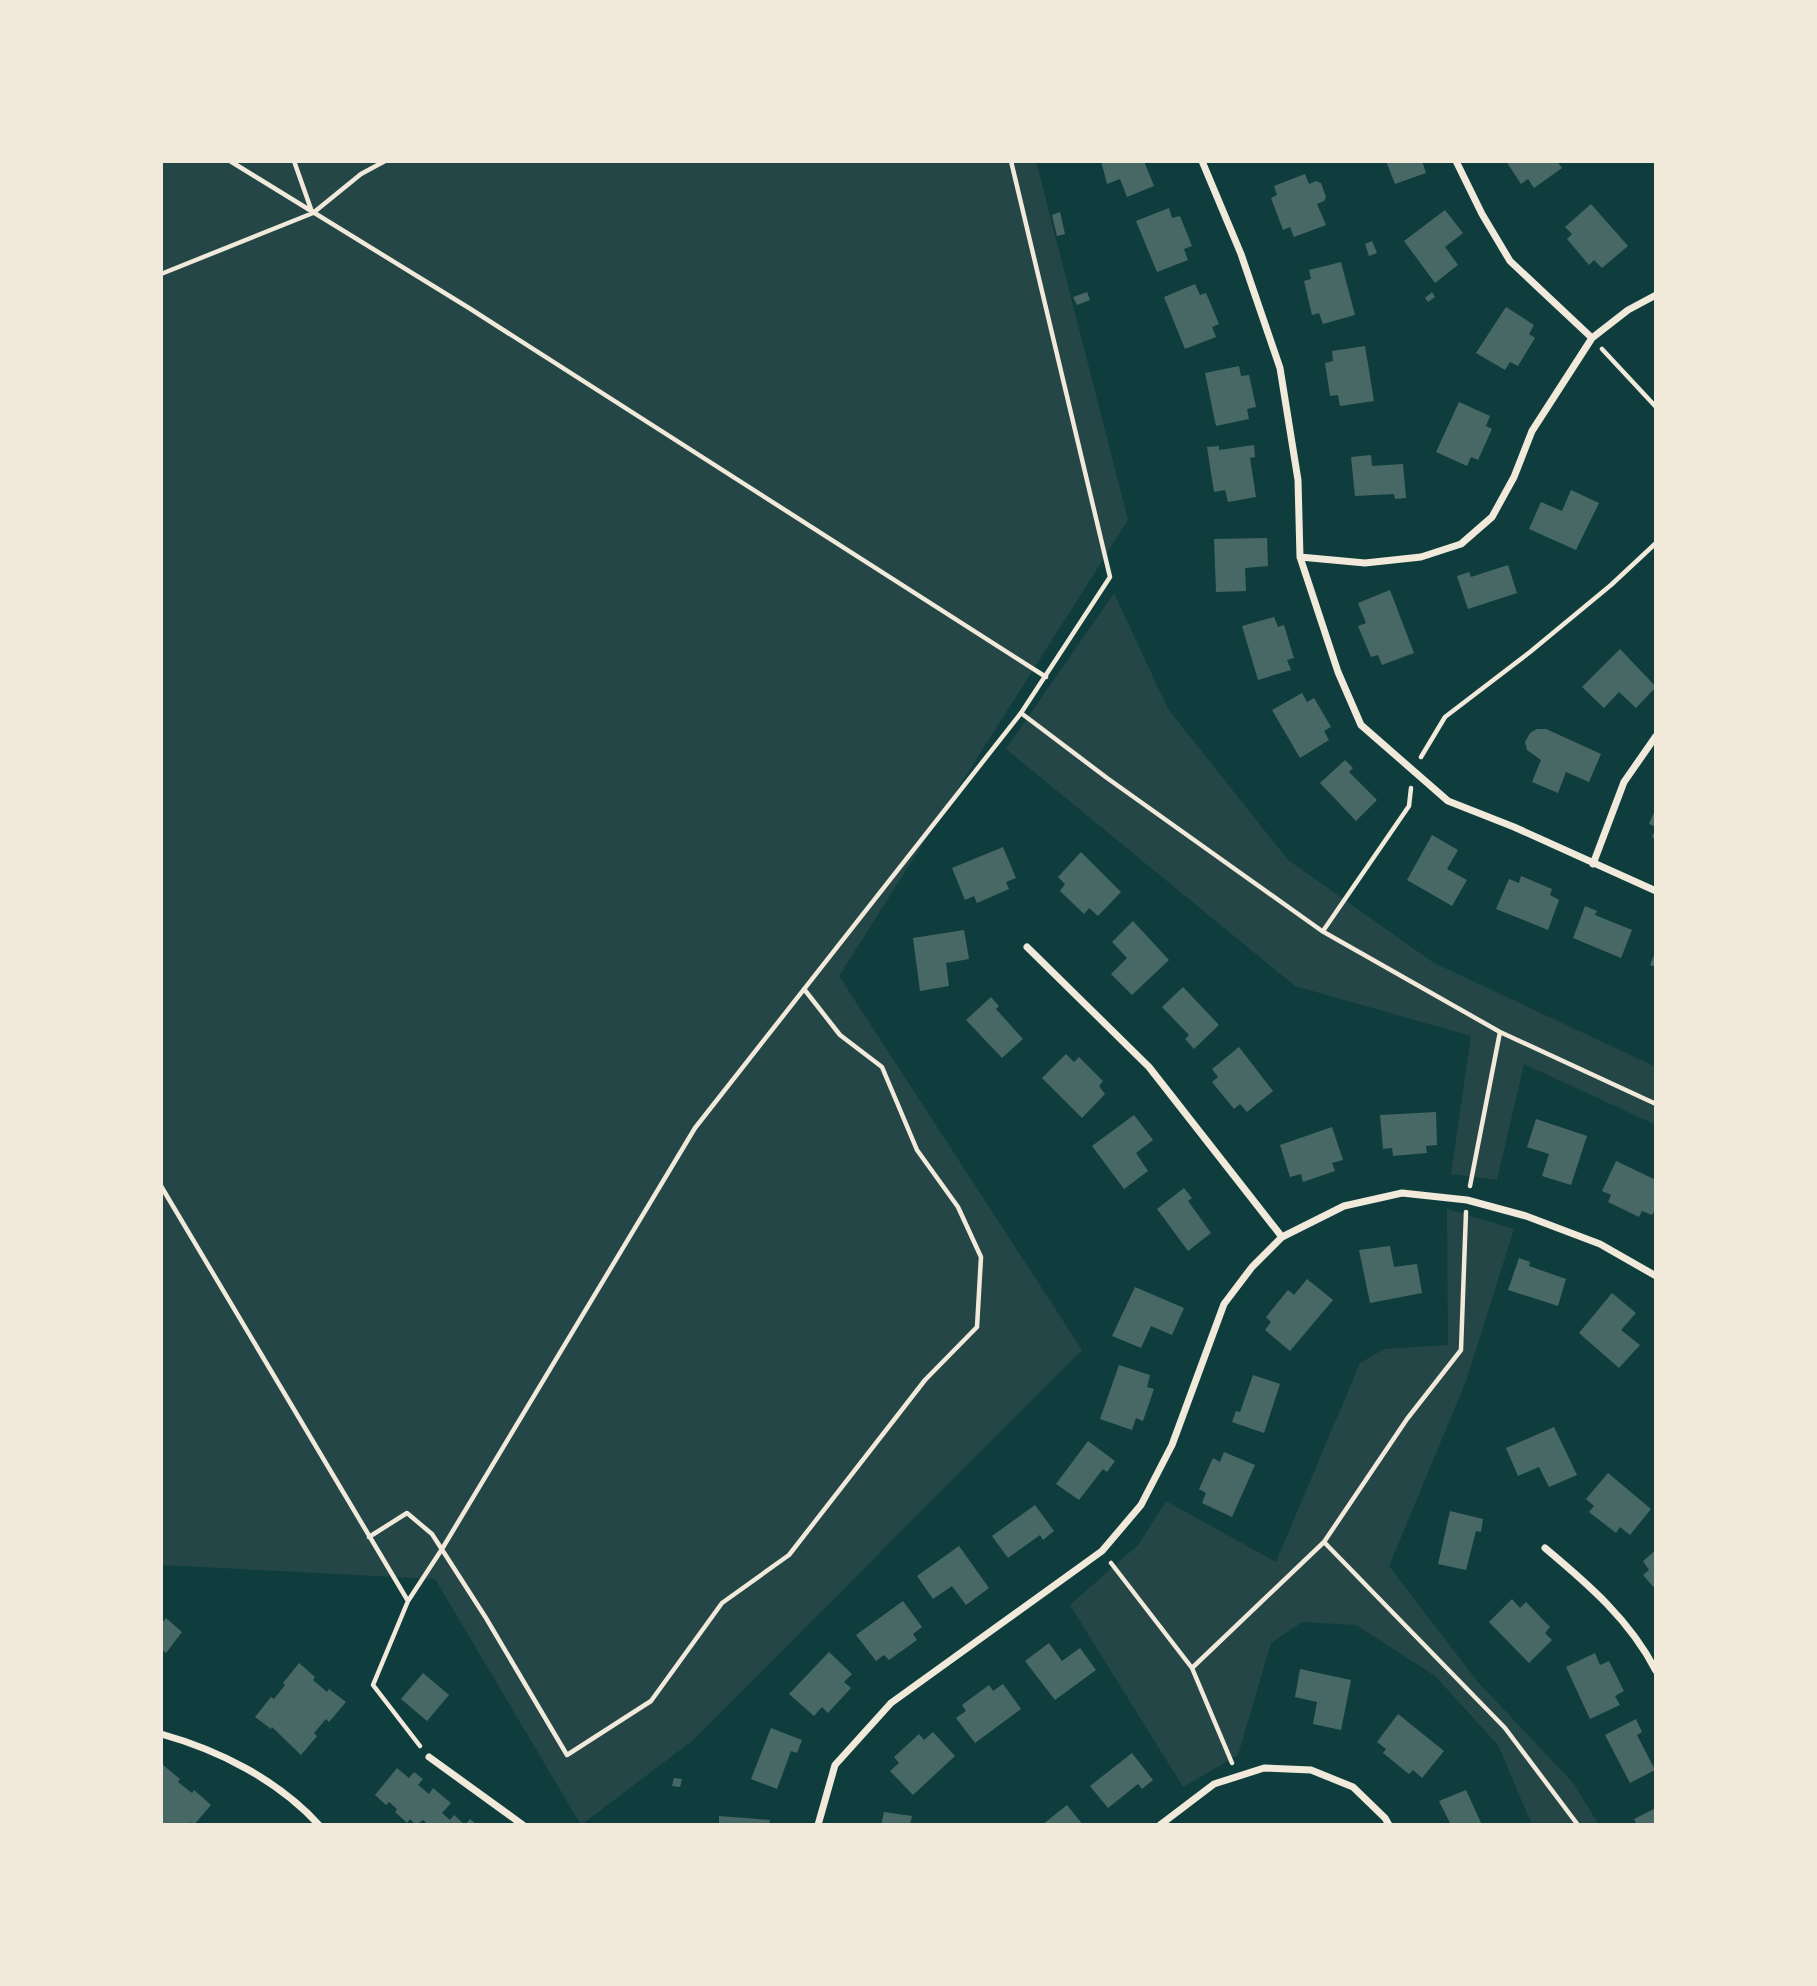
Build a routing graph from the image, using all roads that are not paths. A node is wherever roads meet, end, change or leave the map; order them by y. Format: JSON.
{"nodes":[{"id":1,"x":1202,"y":161,"type":"edge"},
{"id":2,"x":1456,"y":161,"type":"edge"},
{"id":3,"x":1656,"y":295,"type":"edge"},
{"id":4,"x":1592,"y":338,"type":"junction"},
{"id":5,"x":1300,"y":557,"type":"junction"},
{"id":6,"x":1656,"y":736,"type":"edge"},
{"id":7,"x":1592,"y":864,"type":"junction"},
{"id":8,"x":1656,"y":891,"type":"edge"},
{"id":9,"x":1027,"y":947,"type":"dead end"},
{"id":10,"x":1282,"y":1237,"type":"junction"},
{"id":11,"x":1656,"y":1276,"type":"edge"},
{"id":12,"x":1545,"y":1548,"type":"dead end"},
{"id":13,"x":1656,"y":1671,"type":"edge"},
{"id":14,"x":161,"y":1734,"type":"edge"},
{"id":15,"x":429,"y":1757,"type":"road end"},
{"id":16,"x":319,"y":1825,"type":"edge"},
{"id":17,"x":523,"y":1825,"type":"edge"},
{"id":18,"x":818,"y":1825,"type":"edge"},
{"id":19,"x":1160,"y":1825,"type":"edge"},
{"id":20,"x":1389,"y":1825,"type":"edge"}],
"edges":[{"from":1,"to":5,"type":"street"},
{"from":2,"to":4,"type":"street"},
{"from":3,"to":4,"type":"street"},
{"from":4,"to":5,"type":"street"},
{"from":5,"to":7,"type":"street"},
{"from":6,"to":7,"type":"street"},
{"from":7,"to":8,"type":"street"},
{"from":9,"to":10,"type":"street"},
{"from":10,"to":11,"type":"street"},
{"from":10,"to":18,"type":"street"},
{"from":12,"to":13,"type":"street"},
{"from":14,"to":16,"type":"street"},
{"from":15,"to":17,"type":"street"},
{"from":19,"to":20,"type":"street"}]}
